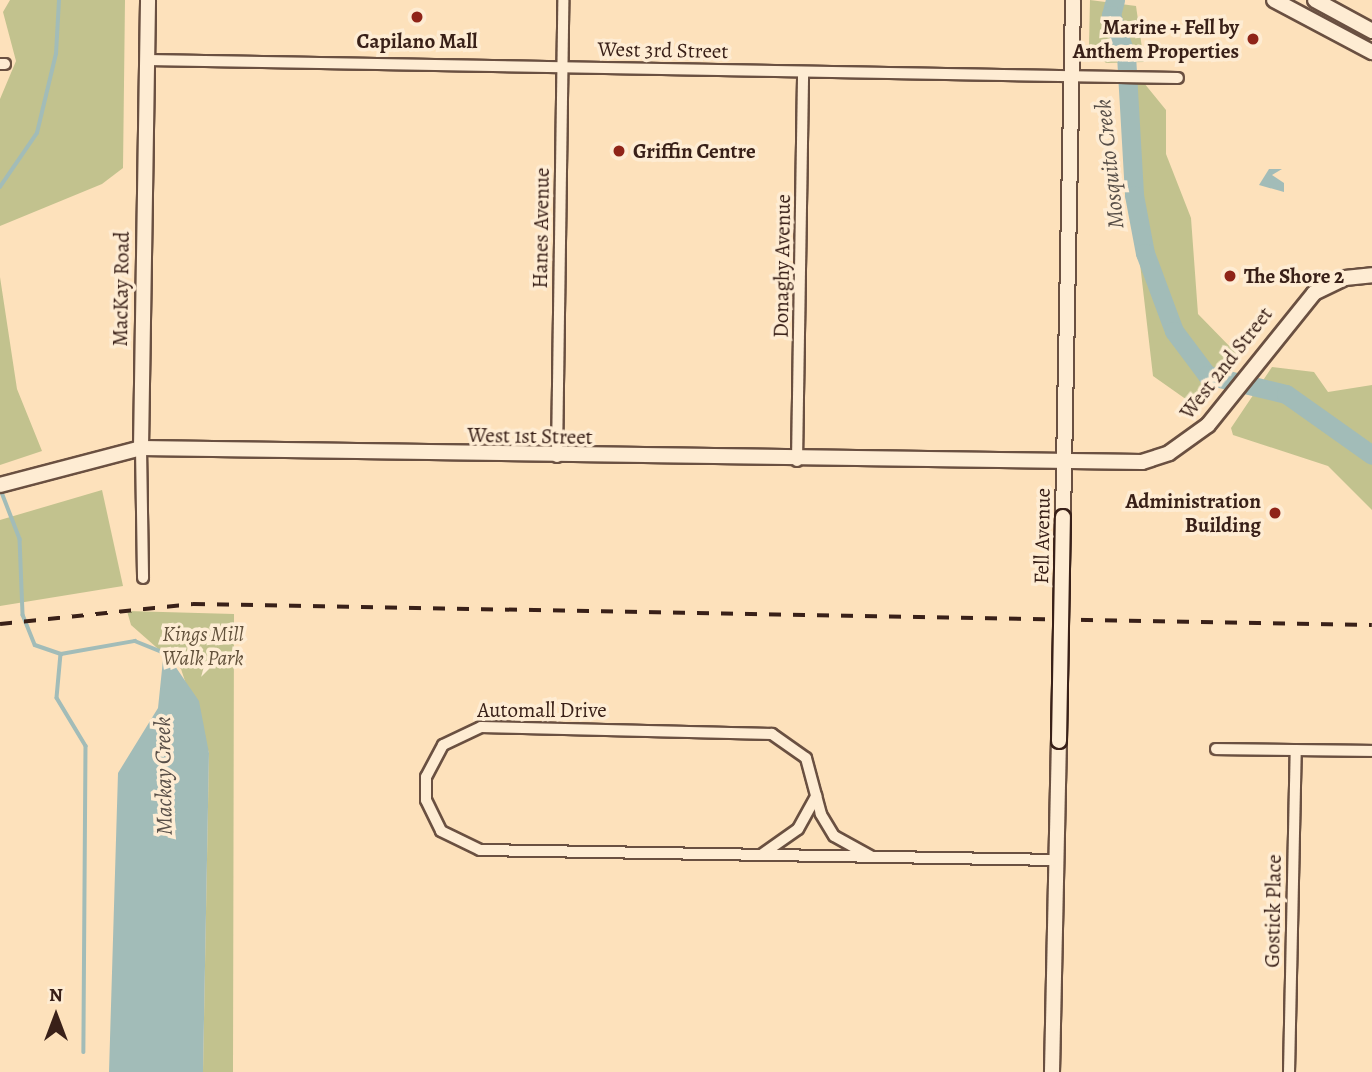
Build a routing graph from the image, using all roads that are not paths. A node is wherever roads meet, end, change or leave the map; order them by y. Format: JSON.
{"nodes":[{"id":1,"x":148,"y":0,"type":"edge"},
{"id":2,"x":563,"y":0,"type":"edge"},
{"id":3,"x":1073,"y":0,"type":"edge"},
{"id":4,"x":1274,"y":0,"type":"edge"},
{"id":5,"x":1315,"y":0,"type":"edge"},
{"id":6,"x":1372,"y":31,"type":"edge"},
{"id":7,"x":1372,"y":52,"type":"edge"},
{"id":8,"x":147,"y":60,"type":"junction"},
{"id":9,"x":561,"y":67,"type":"junction"},
{"id":10,"x":803,"y":72,"type":"junction"},
{"id":11,"x":1071,"y":75,"type":"junction"},
{"id":12,"x":1178,"y":78,"type":"dead end"},
{"id":13,"x":1372,"y":275,"type":"edge"},
{"id":14,"x":141,"y":448,"type":"junction"},
{"id":15,"x":557,"y":457,"type":"junction"},
{"id":16,"x":797,"y":462,"type":"junction"},
{"id":17,"x":1064,"y":463,"type":"junction"},
{"id":18,"x":4,"y":484,"type":"edge"},
{"id":19,"x":143,"y":578,"type":"dead end"},
{"id":20,"x":1216,"y":749,"type":"dead end"},
{"id":21,"x":1296,"y":750,"type":"junction"},
{"id":22,"x":1372,"y":751,"type":"edge"},
{"id":23,"x":816,"y":796,"type":"junction"},
{"id":24,"x":761,"y":855,"type":"junction"},
{"id":25,"x":872,"y":857,"type":"junction"},
{"id":26,"x":1056,"y":860,"type":"junction"},
{"id":27,"x":1052,"y":1072,"type":"edge"},
{"id":28,"x":1289,"y":1072,"type":"edge"}],
"edges":[{"from":1,"to":8,"type":"main road","name":"MacKay Road"},
{"from":2,"to":9,"type":"street","name":"Hanes Avenue"},
{"from":3,"to":11,"type":"main road","name":"Fell Avenue"},
{"from":4,"to":7,"type":"main road"},
{"from":5,"to":6,"type":"main road"},
{"from":8,"to":9,"type":"street","name":"West 3rd Street"},
{"from":8,"to":14,"type":"main road","name":"MacKay Road"},
{"from":9,"to":10,"type":"street","name":"West 3rd Street"},
{"from":9,"to":15,"type":"street","name":"Hanes Avenue"},
{"from":10,"to":11,"type":"street","name":"West 3rd Street"},
{"from":10,"to":16,"type":"street","name":"Donaghy Avenue"},
{"from":11,"to":12,"type":"street","name":"West 3rd Street"},
{"from":11,"to":17,"type":"main road","name":"Fell Avenue"},
{"from":13,"to":17,"type":"main road","name":"West 2nd Street"},
{"from":14,"to":15,"type":"main road","name":"West 1st Street"},
{"from":14,"to":18,"type":"main road","name":"West 1st Street"},
{"from":14,"to":19,"type":"street","name":"MacKay Road"},
{"from":15,"to":16,"type":"main road","name":"West 1st Street"},
{"from":16,"to":17,"type":"main road","name":"West 1st Street"},
{"from":17,"to":26,"type":"main road","name":"Fell Avenue","bridge":true},
{"from":20,"to":21,"type":"street"},
{"from":21,"to":22,"type":"street"},
{"from":21,"to":28,"type":"street","name":"Gostick Place"},
{"from":23,"to":24,"type":"street"},
{"from":23,"to":24,"type":"street","name":"Automall Drive"},
{"from":23,"to":25,"type":"street","name":"Automall Drive"},
{"from":24,"to":25,"type":"street","name":"Automall Drive"},
{"from":25,"to":26,"type":"street","name":"Automall Drive"},
{"from":26,"to":27,"type":"main road","name":"Fell Avenue"}]}
